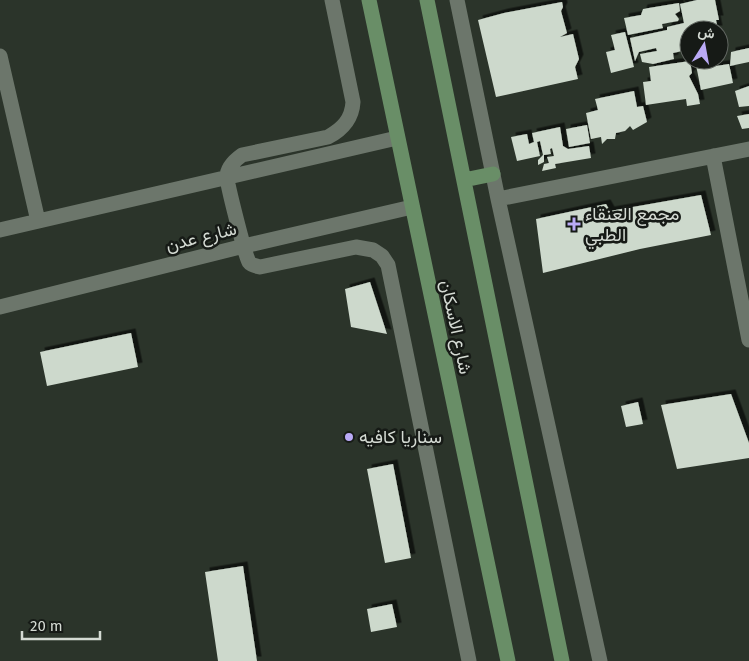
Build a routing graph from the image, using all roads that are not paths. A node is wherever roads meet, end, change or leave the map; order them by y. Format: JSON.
{"nodes":[{"id":1,"x":332,"y":0,"type":"edge"},
{"id":2,"x":368,"y":0,"type":"edge"},
{"id":3,"x":428,"y":0,"type":"edge"},
{"id":4,"x":456,"y":0,"type":"edge"},
{"id":5,"x":0,"y":56,"type":"edge"},
{"id":6,"x":397,"y":138,"type":"junction"},
{"id":7,"x":749,"y":148,"type":"edge"},
{"id":8,"x":713,"y":156,"type":"junction"},
{"id":9,"x":493,"y":174,"type":"junction"},
{"id":10,"x":227,"y":178,"type":"junction"},
{"id":11,"x":464,"y":180,"type":"junction"},
{"id":12,"x":498,"y":199,"type":"junction"},
{"id":13,"x":412,"y":207,"type":"junction"},
{"id":14,"x":38,"y":221,"type":"junction"},
{"id":15,"x":0,"y":230,"type":"edge"},
{"id":16,"x":244,"y":246,"type":"junction"},
{"id":17,"x":0,"y":307,"type":"edge"},
{"id":18,"x":749,"y":340,"type":"edge"},
{"id":19,"x":469,"y":661,"type":"edge"},
{"id":20,"x":508,"y":661,"type":"edge"},
{"id":21,"x":562,"y":661,"type":"edge"},
{"id":22,"x":600,"y":661,"type":"edge"}],
"edges":[{"from":1,"to":10,"type":"street"},
{"from":2,"to":6,"type":"main road","name":"شارع الاسكان"},
{"from":3,"to":11,"type":"main road","name":"شارع الاسكان"},
{"from":4,"to":9,"type":"street"},
{"from":5,"to":14,"type":"street"},
{"from":6,"to":10,"type":"street"},
{"from":6,"to":13,"type":"main road","name":"شارع الاسكان"},
{"from":7,"to":8,"type":"street"},
{"from":8,"to":12,"type":"street"},
{"from":8,"to":18,"type":"street"},
{"from":9,"to":11,"type":"main road"},
{"from":9,"to":12,"type":"street"},
{"from":10,"to":14,"type":"street"},
{"from":10,"to":16,"type":"street"},
{"from":11,"to":21,"type":"main road","name":"شارع الاسكان"},
{"from":12,"to":22,"type":"street"},
{"from":13,"to":16,"type":"street","name":"شارع عدن"},
{"from":13,"to":20,"type":"main road","name":"شارع الاسكان"},
{"from":14,"to":15,"type":"street"},
{"from":16,"to":17,"type":"street","name":"شارع عدن"},
{"from":16,"to":19,"type":"street"}]}
